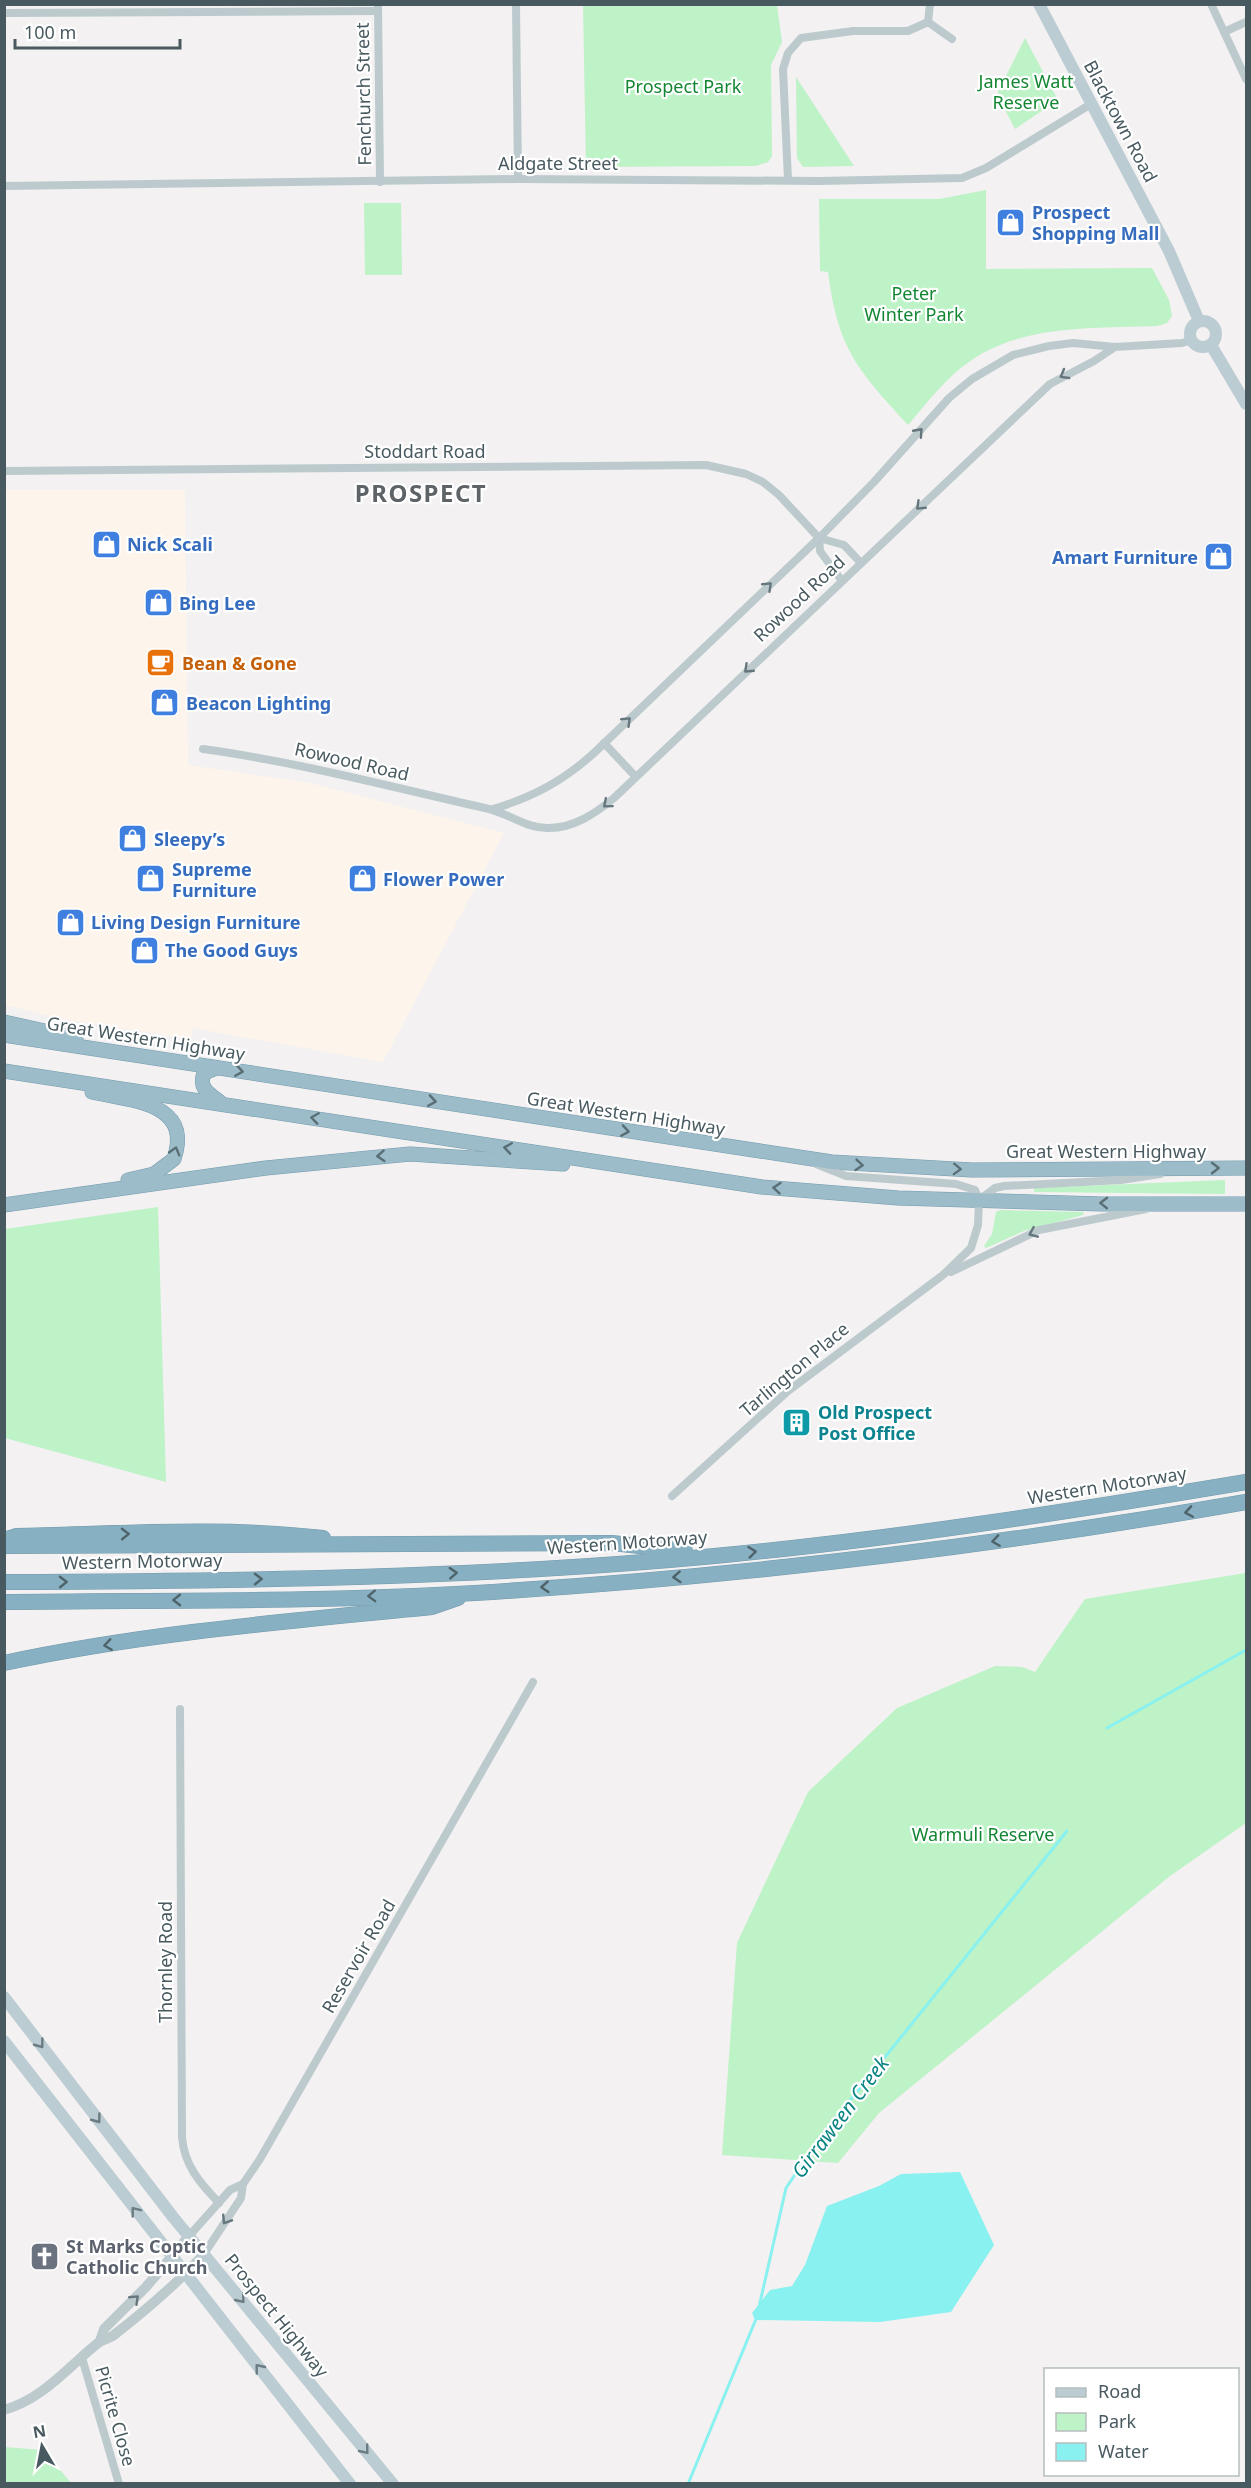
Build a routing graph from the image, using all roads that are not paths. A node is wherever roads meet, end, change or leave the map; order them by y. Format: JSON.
{"nodes":[{"id":1,"x":516,"y":4,"type":"edge"},
{"id":2,"x":930,"y":4,"type":"edge"},
{"id":3,"x":1039,"y":4,"type":"edge"},
{"id":4,"x":1211,"y":4,"type":"edge"},
{"id":5,"x":378,"y":8,"type":"edge"},
{"id":6,"x":4,"y":13,"type":"edge"},
{"id":7,"x":928,"y":22,"type":"junction"},
{"id":8,"x":1246,"y":22,"type":"edge"},
{"id":9,"x":1224,"y":32,"type":"junction"},
{"id":10,"x":952,"y":39,"type":"dead end"},
{"id":11,"x":1246,"y":79,"type":"edge"},
{"id":12,"x":1091,"y":104,"type":"junction"},
{"id":13,"x":518,"y":179,"type":"junction"},
{"id":14,"x":788,"y":180,"type":"junction"},
{"id":15,"x":381,"y":182,"type":"junction"},
{"id":16,"x":4,"y":186,"type":"edge"},
{"id":17,"x":1199,"y":321,"type":"junction"},
{"id":18,"x":1192,"y":340,"type":"junction"},
{"id":19,"x":1211,"y":345,"type":"junction"},
{"id":20,"x":1115,"y":346,"type":"junction"},
{"id":21,"x":1246,"y":404,"type":"edge"},
{"id":22,"x":4,"y":471,"type":"edge"},
{"id":23,"x":819,"y":538,"type":"junction"},
{"id":24,"x":861,"y":563,"type":"junction"},
{"id":25,"x":842,"y":581,"type":"junction"},
{"id":26,"x":604,"y":743,"type":"junction"},
{"id":27,"x":203,"y":749,"type":"dead end"},
{"id":28,"x":635,"y":776,"type":"junction"},
{"id":29,"x":493,"y":810,"type":"junction"},
{"id":30,"x":4,"y":1022,"type":"edge"},
{"id":31,"x":4,"y":1035,"type":"edge"},
{"id":32,"x":140,"y":1055,"type":"junction"},
{"id":33,"x":216,"y":1068,"type":"junction"},
{"id":34,"x":10,"y":1072,"type":"edge"},
{"id":35,"x":221,"y":1104,"type":"junction"},
{"id":36,"x":801,"y":1158,"type":"junction"},
{"id":37,"x":1192,"y":1168,"type":"junction"},
{"id":38,"x":1246,"y":1168,"type":"edge"},
{"id":39,"x":649,"y":1170,"type":"junction"},
{"id":40,"x":4,"y":1197,"type":"edge"},
{"id":41,"x":979,"y":1200,"type":"junction"},
{"id":42,"x":1173,"y":1204,"type":"junction"},
{"id":43,"x":1246,"y":1204,"type":"edge"},
{"id":44,"x":4,"y":1205,"type":"edge"},
{"id":45,"x":944,"y":1275,"type":"junction"},
{"id":46,"x":1246,"y":1482,"type":"edge"},
{"id":47,"x":672,"y":1496,"type":"dead end"},
{"id":48,"x":1246,"y":1502,"type":"edge"},
{"id":49,"x":4,"y":1540,"type":"edge"},
{"id":50,"x":388,"y":1545,"type":"junction"},
{"id":51,"x":4,"y":1546,"type":"edge"},
{"id":52,"x":724,"y":1555,"type":"junction"},
{"id":53,"x":4,"y":1582,"type":"edge"},
{"id":54,"x":472,"y":1593,"type":"junction"},
{"id":55,"x":4,"y":1602,"type":"edge"},
{"id":56,"x":4,"y":1663,"type":"edge"},
{"id":57,"x":533,"y":1682,"type":"dead end"},
{"id":58,"x":180,"y":1709,"type":"dead end"},
{"id":59,"x":4,"y":1996,"type":"edge"},
{"id":60,"x":4,"y":2041,"type":"edge"},
{"id":61,"x":243,"y":2184,"type":"junction"},
{"id":62,"x":219,"y":2203,"type":"junction"},
{"id":63,"x":189,"y":2236,"type":"junction"},
{"id":64,"x":204,"y":2254,"type":"junction"},
{"id":65,"x":171,"y":2258,"type":"junction"},
{"id":66,"x":185,"y":2275,"type":"junction"},
{"id":67,"x":100,"y":2341,"type":"junction"},
{"id":68,"x":82,"y":2358,"type":"junction"},
{"id":69,"x":4,"y":2410,"type":"edge"},
{"id":70,"x":119,"y":2484,"type":"edge"},
{"id":71,"x":350,"y":2484,"type":"edge"},
{"id":72,"x":393,"y":2484,"type":"edge"}],
"edges":[{"from":1,"to":13,"type":"street"},
{"from":2,"to":7,"type":"street"},
{"from":3,"to":12,"type":"main road","name":"Blacktown Road"},
{"from":4,"to":9,"type":"street"},
{"from":5,"to":6,"type":"street"},
{"from":5,"to":15,"type":"street","name":"Fenchurch Street"},
{"from":7,"to":10,"type":"street"},
{"from":7,"to":14,"type":"street"},
{"from":8,"to":9,"type":"street"},
{"from":9,"to":11,"type":"street"},
{"from":12,"to":14,"type":"street","name":"Aldgate Street"},
{"from":12,"to":17,"type":"main road","name":"Blacktown Road"},
{"from":13,"to":14,"type":"street","name":"Aldgate Street"},
{"from":13,"to":15,"type":"street","name":"Aldgate Street"},
{"from":15,"to":16,"type":"street","name":"Aldgate Street"},
{"from":17,"to":18,"type":"main road"},
{"from":17,"to":19,"type":"main road"},
{"from":18,"to":19,"type":"main road"},
{"from":18,"to":20,"type":"street","name":"Rowood Road"},
{"from":19,"to":21,"type":"main road"},
{"from":23,"to":20,"type":"street","name":"Rowood Road","one_way":true},
{"from":20,"to":24,"type":"street","name":"Rowood Road","one_way":true},
{"from":22,"to":23,"type":"street","name":"Stoddart Road"},
{"from":23,"to":24,"type":"street","name":"Stoddart Road"},
{"from":23,"to":25,"type":"street","name":"Stoddart Road"},
{"from":26,"to":23,"type":"street","name":"Rowood Road","one_way":true},
{"from":24,"to":25,"type":"street","name":"Rowood Road"},
{"from":25,"to":28,"type":"street","name":"Rowood Road","one_way":true},
{"from":26,"to":28,"type":"street"},
{"from":26,"to":29,"type":"street","name":"Rowood Road"},
{"from":27,"to":29,"type":"street","name":"Rowood Road"},
{"from":28,"to":29,"type":"street","name":"Rowood Road","one_way":true},
{"from":30,"to":32,"type":"highway"},
{"from":31,"to":32,"type":"highway","name":"Great Western Highway"},
{"from":32,"to":33,"type":"highway","name":"Great Western Highway"},
{"from":33,"to":35,"type":"highway"},
{"from":33,"to":36,"type":"highway","name":"Great Western Highway","one_way":true},
{"from":34,"to":35,"type":"highway"},
{"from":40,"to":34,"type":"highway","one_way":true},
{"from":39,"to":35,"type":"highway","one_way":true},
{"from":36,"to":37,"type":"highway","name":"Great Western Highway","one_way":true},
{"from":36,"to":41,"type":"street"},
{"from":37,"to":38,"type":"highway","name":"Great Western Highway","one_way":true},
{"from":37,"to":41,"type":"street"},
{"from":41,"to":39,"type":"highway","one_way":true},
{"from":39,"to":44,"type":"highway","one_way":true},
{"from":42,"to":41,"type":"highway","one_way":true},
{"from":41,"to":45,"type":"street","name":"Tarlington Place"},
{"from":42,"to":43,"type":"highway"},
{"from":42,"to":45,"type":"street","name":"Tarlington Place","one_way":true},
{"from":45,"to":47,"type":"street","name":"Tarlington Place"},
{"from":52,"to":46,"type":"highway","name":"Western Motorway","one_way":true},
{"from":48,"to":54,"type":"highway","one_way":true},
{"from":49,"to":50,"type":"highway","one_way":true},
{"from":50,"to":51,"type":"highway"},
{"from":50,"to":52,"type":"highway"},
{"from":53,"to":52,"type":"highway","name":"Western Motorway","one_way":true},
{"from":54,"to":55,"type":"highway","one_way":true},
{"from":54,"to":56,"type":"highway","one_way":true},
{"from":57,"to":61,"type":"street","name":"Reservoir Road"},
{"from":58,"to":62,"type":"street","name":"Thornley Road"},
{"from":59,"to":63,"type":"main road","name":"Prospect Highway","one_way":true},
{"from":65,"to":60,"type":"main road","one_way":true},
{"from":61,"to":62,"type":"street","name":"Reservoir Road"},
{"from":61,"to":64,"type":"street","name":"Reservoir Road","one_way":true},
{"from":62,"to":63,"type":"street","name":"Reservoir Road"},
{"from":63,"to":64,"type":"main road","name":"Prospect Highway"},
{"from":63,"to":65,"type":"street","name":"Reservoir Road"},
{"from":64,"to":66,"type":"street","name":"Reservoir Road"},
{"from":64,"to":72,"type":"main road","name":"Prospect Highway","one_way":true},
{"from":65,"to":66,"type":"main road"},
{"from":67,"to":65,"type":"street","name":"Reservoir Road","one_way":true},
{"from":66,"to":67,"type":"street","name":"Reservoir Road"},
{"from":71,"to":66,"type":"main road","one_way":true},
{"from":67,"to":68,"type":"street","name":"Reservoir Road"},
{"from":68,"to":69,"type":"street","name":"Reservoir Road"},
{"from":68,"to":70,"type":"street","name":"Picrite Close"}]}
